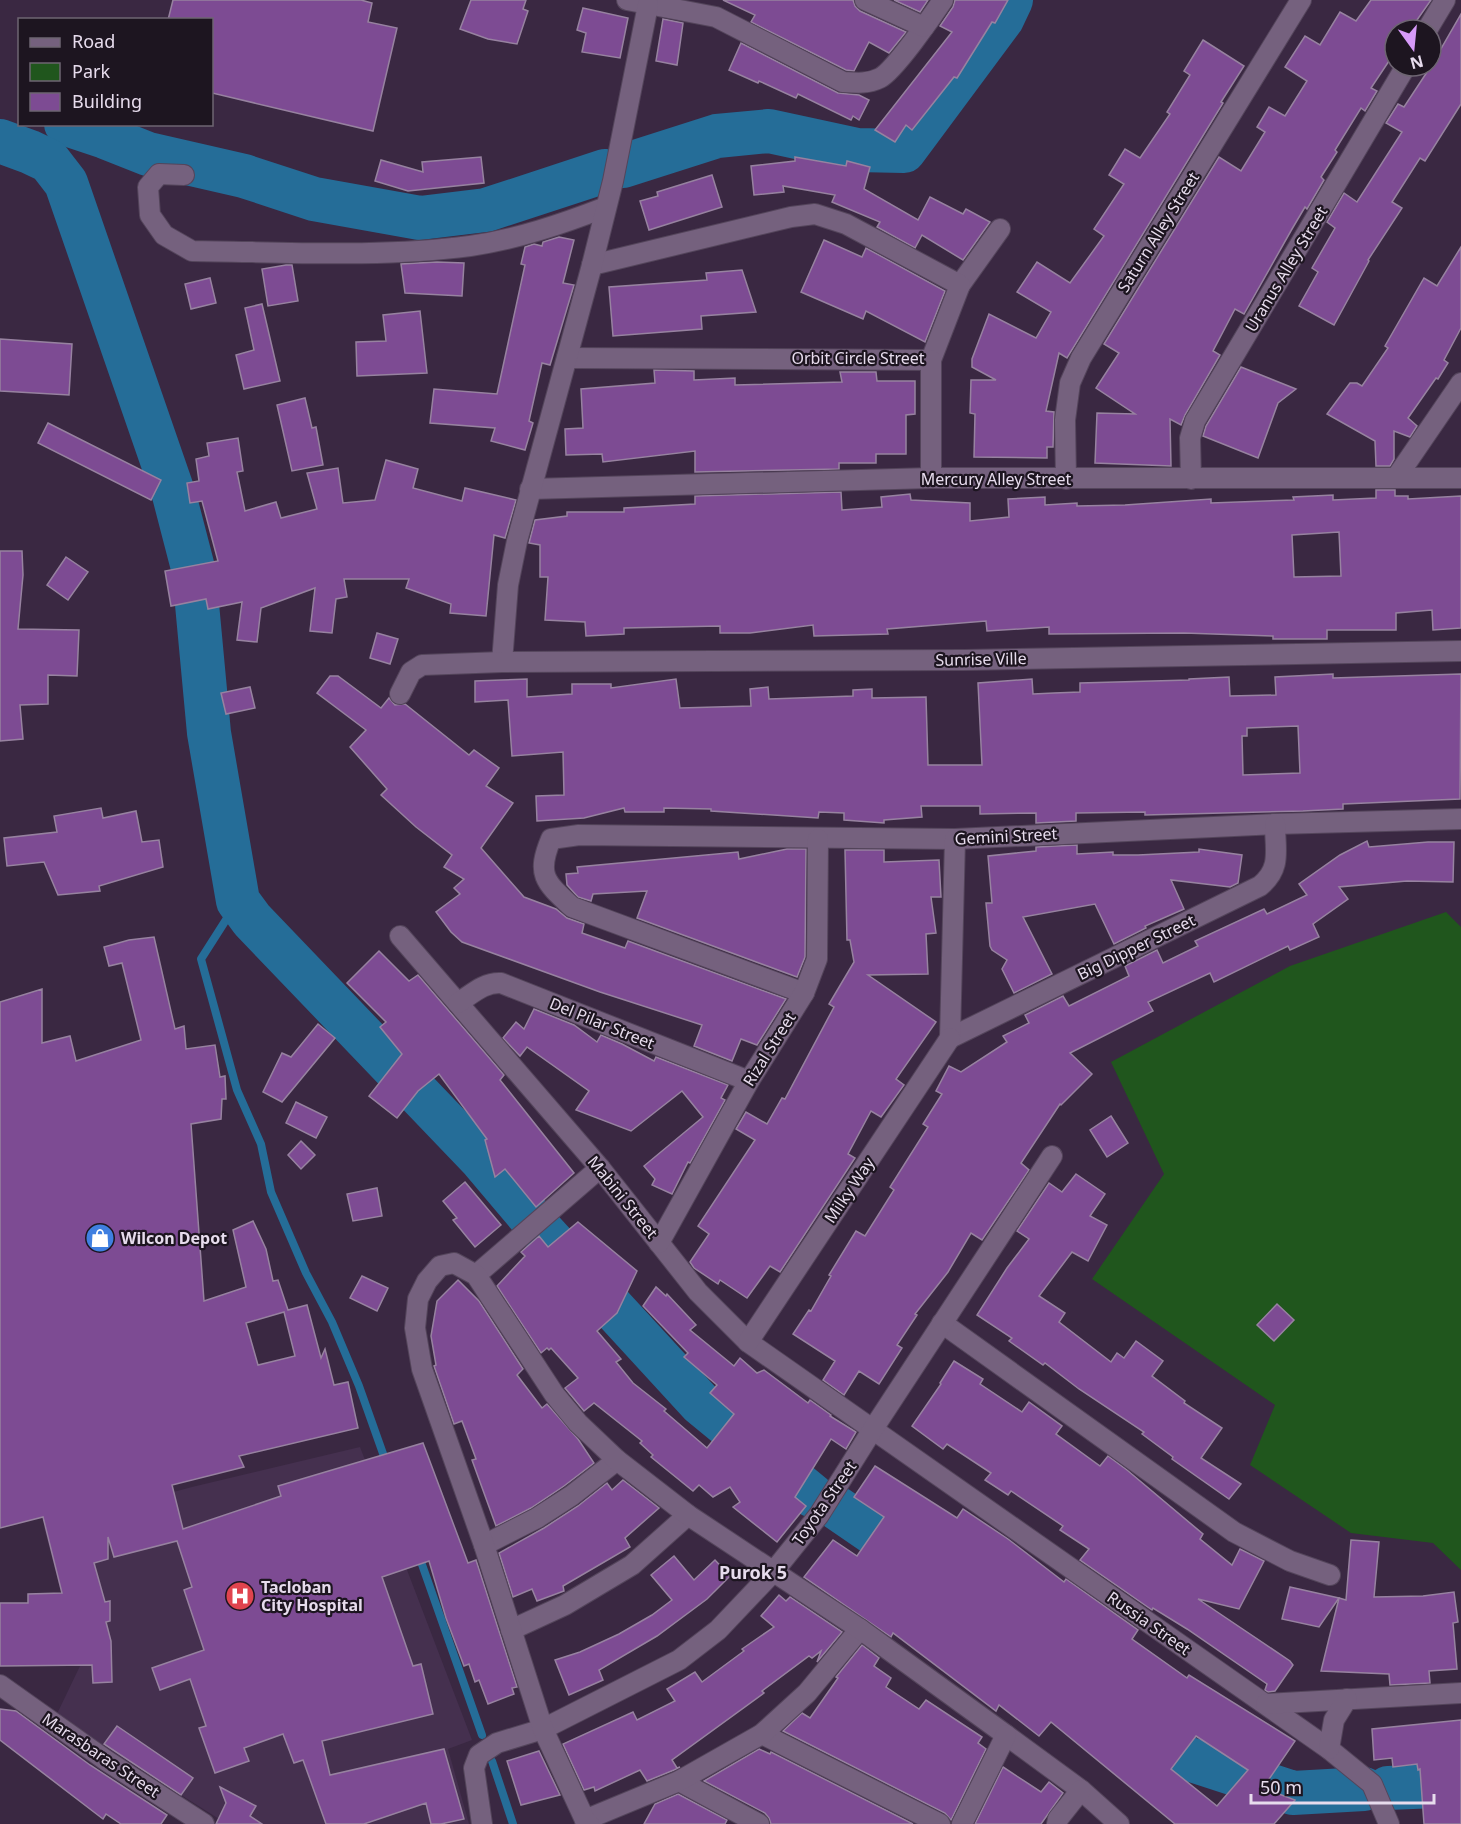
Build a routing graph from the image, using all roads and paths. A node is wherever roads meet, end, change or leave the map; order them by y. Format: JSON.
{"nodes":[{"id":1,"x":627,"y":0,"type":"edge"},
{"id":2,"x":865,"y":0,"type":"edge"},
{"id":3,"x":943,"y":0,"type":"edge"},
{"id":4,"x":1300,"y":0,"type":"edge"},
{"id":5,"x":1445,"y":0,"type":"edge"},
{"id":6,"x":648,"y":5,"type":"junction"},
{"id":7,"x":718,"y":8,"type":"edge"},
{"id":8,"x":1434,"y":18,"type":"edge"},
{"id":9,"x":924,"y":27,"type":"junction"},
{"id":10,"x":1399,"y":78,"type":"edge"},
{"id":11,"x":184,"y":175,"type":"dead end"},
{"id":12,"x":606,"y":207,"type":"junction"},
{"id":13,"x":1000,"y":229,"type":"dead end"},
{"id":14,"x":592,"y":265,"type":"junction"},
{"id":15,"x":960,"y":285,"type":"junction"},
{"id":16,"x":567,"y":358,"type":"junction"},
{"id":17,"x":931,"y":360,"type":"junction"},
{"id":18,"x":1461,"y":383,"type":"edge"},
{"id":19,"x":931,"y":478,"type":"junction"},
{"id":20,"x":1396,"y":478,"type":"junction"},
{"id":21,"x":1461,"y":478,"type":"edge"},
{"id":22,"x":1065,"y":479,"type":"junction"},
{"id":23,"x":1191,"y":479,"type":"junction"},
{"id":24,"x":531,"y":489,"type":"junction"},
{"id":25,"x":1461,"y":651,"type":"edge"},
{"id":26,"x":502,"y":662,"type":"junction"},
{"id":27,"x":400,"y":694,"type":"dead end"},
{"id":28,"x":1461,"y":819,"type":"edge"},
{"id":29,"x":1275,"y":824,"type":"junction"},
{"id":30,"x":818,"y":839,"type":"junction"},
{"id":31,"x":955,"y":839,"type":"junction"},
{"id":32,"x":400,"y":936,"type":"dead end"},
{"id":33,"x":804,"y":993,"type":"junction"},
{"id":34,"x":458,"y":1003,"type":"junction"},
{"id":35,"x":950,"y":1038,"type":"junction"},
{"id":36,"x":749,"y":1081,"type":"junction"},
{"id":37,"x":1052,"y":1156,"type":"dead end"},
{"id":38,"x":600,"y":1168,"type":"junction"},
{"id":39,"x":659,"y":1243,"type":"junction"},
{"id":40,"x":476,"y":1275,"type":"junction"},
{"id":41,"x":942,"y":1323,"type":"junction"},
{"id":42,"x":748,"y":1342,"type":"junction"},
{"id":43,"x":873,"y":1429,"type":"junction"},
{"id":44,"x":617,"y":1460,"type":"junction"},
{"id":45,"x":688,"y":1515,"type":"junction"},
{"id":46,"x":484,"y":1545,"type":"junction"},
{"id":47,"x":774,"y":1571,"type":"junction"},
{"id":48,"x":1330,"y":1575,"type":"dead end"},
{"id":49,"x":860,"y":1629,"type":"junction"},
{"id":50,"x":511,"y":1630,"type":"junction"},
{"id":51,"x":0,"y":1685,"type":"edge"},
{"id":52,"x":1461,"y":1693,"type":"edge"},
{"id":53,"x":1347,"y":1699,"type":"junction"},
{"id":54,"x":1266,"y":1704,"type":"junction"},
{"id":55,"x":543,"y":1729,"type":"junction"},
{"id":56,"x":762,"y":1734,"type":"junction"},
{"id":57,"x":1006,"y":1735,"type":"junction"},
{"id":58,"x":1329,"y":1749,"type":"junction"},
{"id":59,"x":679,"y":1781,"type":"junction"},
{"id":60,"x":1081,"y":1790,"type":"junction"},
{"id":61,"x":587,"y":1822,"type":"edge"},
{"id":62,"x":204,"y":1824,"type":"edge"},
{"id":63,"x":482,"y":1824,"type":"edge"},
{"id":64,"x":759,"y":1824,"type":"edge"},
{"id":65,"x":940,"y":1824,"type":"edge"},
{"id":66,"x":962,"y":1824,"type":"edge"},
{"id":67,"x":1057,"y":1824,"type":"edge"},
{"id":68,"x":1119,"y":1824,"type":"edge"},
{"id":69,"x":1389,"y":1824,"type":"edge"}],
"edges":[{"from":1,"to":6,"type":"street"},
{"from":2,"to":9,"type":"street"},
{"from":3,"to":9,"type":"street"},
{"from":4,"to":22,"type":"street","name":"Saturn Alley Street"},
{"from":5,"to":8,"type":"street"},
{"from":6,"to":7,"type":"street"},
{"from":6,"to":12,"type":"street"},
{"from":7,"to":9,"type":"street"},
{"from":10,"to":23,"type":"street","name":"Uranus Alley Street"},
{"from":11,"to":12,"type":"street"},
{"from":12,"to":14,"type":"street"},
{"from":13,"to":15,"type":"street","name":"Orbit Circle Street"},
{"from":14,"to":15,"type":"street"},
{"from":14,"to":16,"type":"street"},
{"from":15,"to":17,"type":"street","name":"Orbit Circle Street"},
{"from":16,"to":17,"type":"street","name":"Orbit Circle Street"},
{"from":16,"to":24,"type":"street"},
{"from":17,"to":19,"type":"street"},
{"from":18,"to":20,"type":"street"},
{"from":19,"to":22,"type":"street","name":"Mercury Alley Street"},
{"from":19,"to":24,"type":"street","name":"Mercury Alley Street"},
{"from":20,"to":21,"type":"street","name":"Mercury Alley Street"},
{"from":20,"to":23,"type":"street","name":"Mercury Alley Street"},
{"from":22,"to":23,"type":"street","name":"Mercury Alley Street"},
{"from":24,"to":26,"type":"street"},
{"from":25,"to":26,"type":"street","name":"Sunrise Ville"},
{"from":26,"to":27,"type":"street","name":"Sunrise Ville"},
{"from":28,"to":29,"type":"street","name":"Gemini Street"},
{"from":29,"to":31,"type":"street","name":"Gemini Street"},
{"from":29,"to":35,"type":"street","name":"Big Dipper Street"},
{"from":30,"to":31,"type":"street","name":"Gemini Street"},
{"from":30,"to":33,"type":"street","name":"Rizal Street"},
{"from":30,"to":33,"type":"street","name":"Gemini Street"},
{"from":31,"to":35,"type":"street"},
{"from":32,"to":34,"type":"street","name":"Mabini Street"},
{"from":33,"to":36,"type":"street","name":"Rizal Street"},
{"from":34,"to":36,"type":"street","name":"Del Pilar Street"},
{"from":34,"to":38,"type":"street","name":"Mabini Street"},
{"from":35,"to":42,"type":"street","name":"Milky Way"},
{"from":36,"to":39,"type":"street","name":"Rizal Street"},
{"from":37,"to":41,"type":"street","name":"Toyota Street"},
{"from":38,"to":39,"type":"street","name":"Mabini Street"},
{"from":38,"to":40,"type":"street"},
{"from":39,"to":42,"type":"street","name":"Mabini Street"},
{"from":40,"to":44,"type":"street"},
{"from":40,"to":46,"type":"street"},
{"from":41,"to":43,"type":"street","name":"Toyota Street"},
{"from":41,"to":48,"type":"street"},
{"from":42,"to":43,"type":"street","name":"Mabini Street"},
{"from":43,"to":47,"type":"street","name":"Toyota Street"},
{"from":43,"to":54,"type":"street","name":"Russia Street"},
{"from":44,"to":45,"type":"street"},
{"from":44,"to":46,"type":"street"},
{"from":45,"to":47,"type":"street"},
{"from":45,"to":50,"type":"street"},
{"from":46,"to":50,"type":"street"},
{"from":47,"to":49,"type":"street"},
{"from":47,"to":55,"type":"street","name":"Toyota Street"},
{"from":49,"to":56,"type":"street"},
{"from":49,"to":57,"type":"street"},
{"from":50,"to":55,"type":"street"},
{"from":51,"to":62,"type":"street","name":"Marasbaras Street"},
{"from":52,"to":53,"type":"street"},
{"from":53,"to":54,"type":"street"},
{"from":53,"to":58,"type":"street"},
{"from":54,"to":58,"type":"street","name":"Russia Street"},
{"from":55,"to":61,"type":"street"},
{"from":55,"to":63,"type":"street","name":"Toyota Street"},
{"from":56,"to":59,"type":"street"},
{"from":56,"to":65,"type":"street"},
{"from":57,"to":60,"type":"street"},
{"from":57,"to":66,"type":"street"},
{"from":58,"to":69,"type":"street","name":"Russia Street"},
{"from":59,"to":61,"type":"street"},
{"from":59,"to":64,"type":"street"},
{"from":60,"to":67,"type":"street"},
{"from":60,"to":68,"type":"street"}]}
